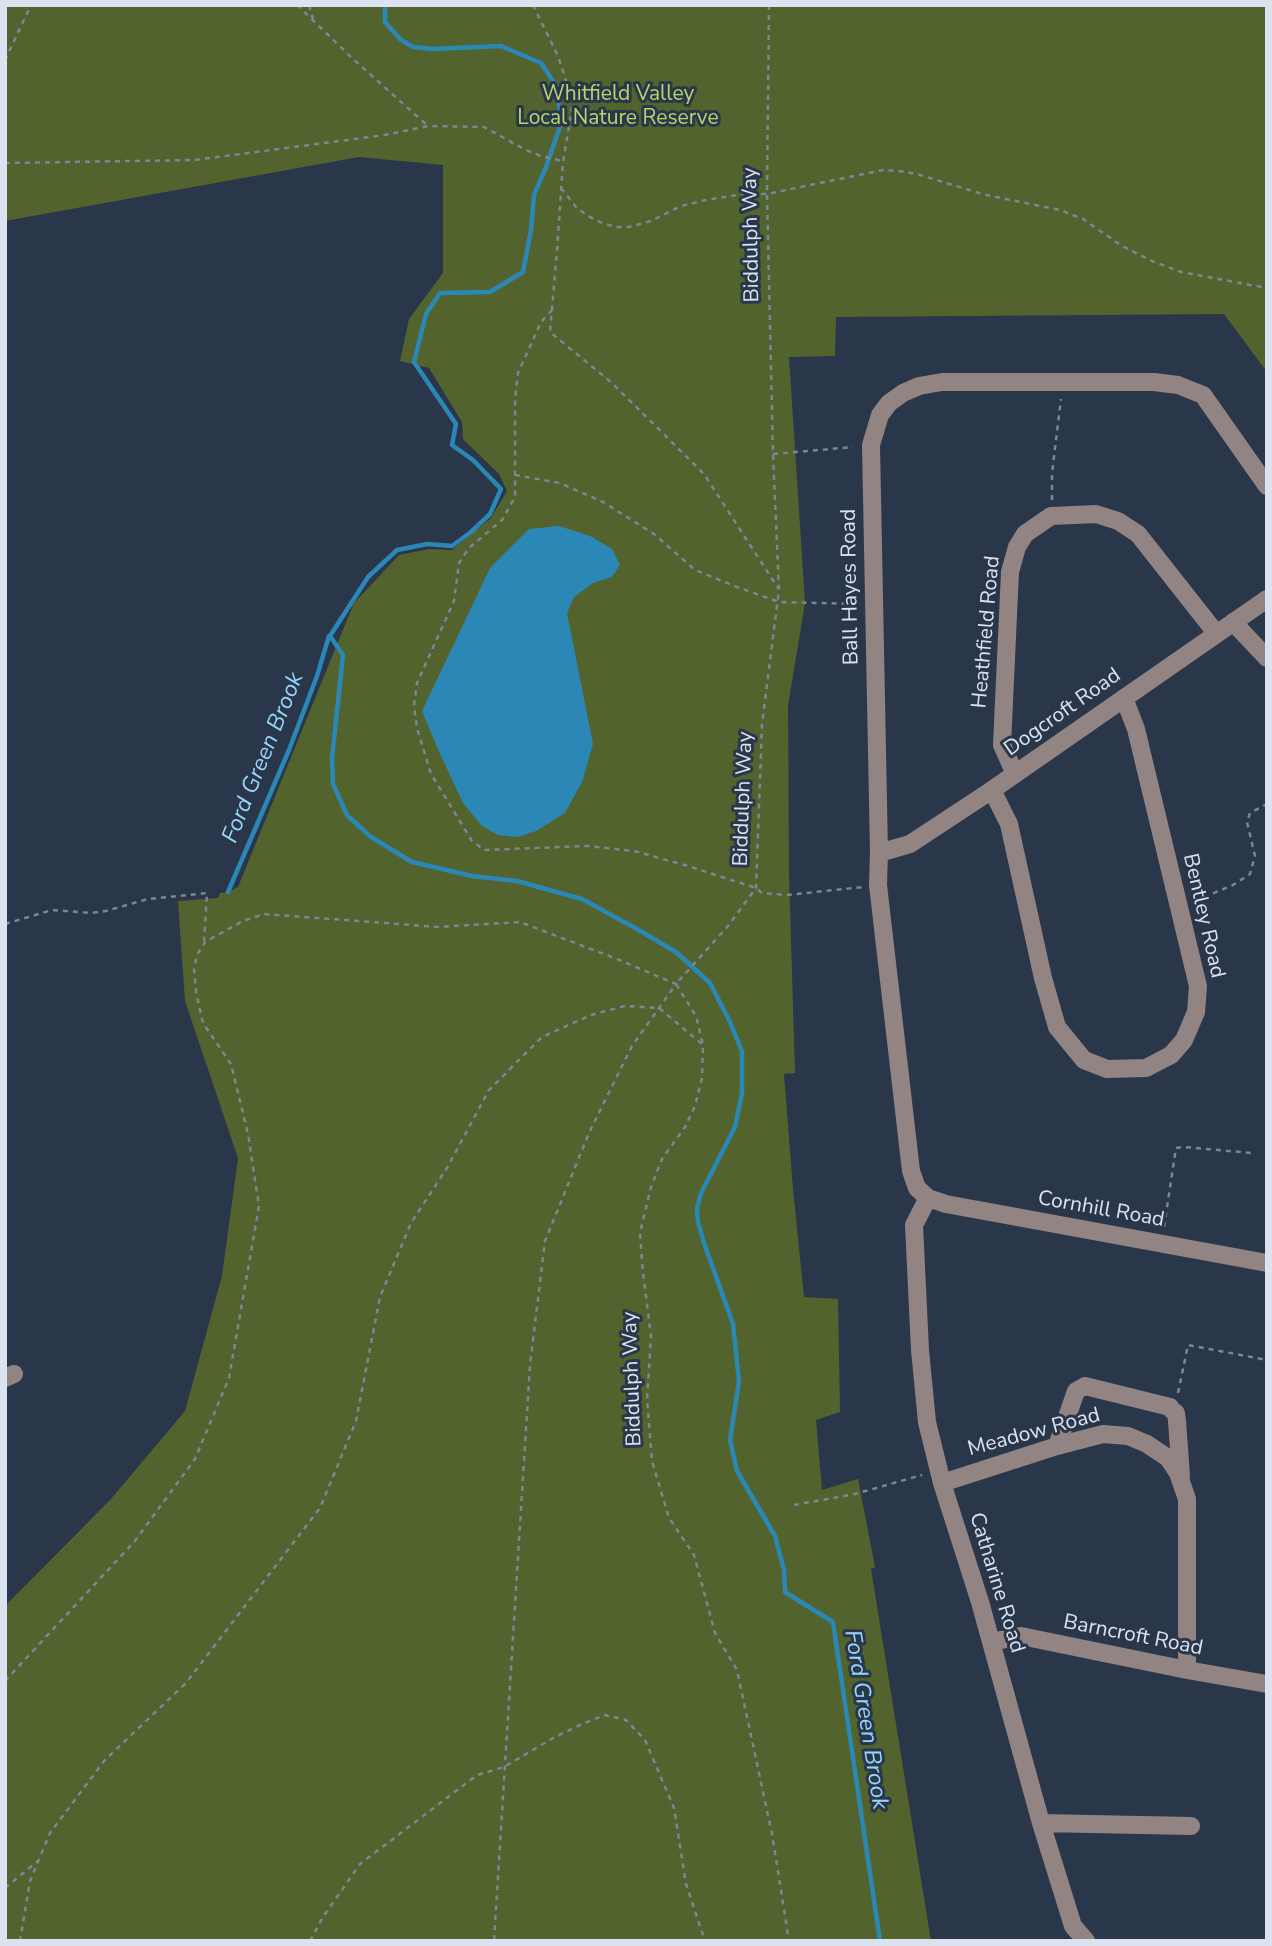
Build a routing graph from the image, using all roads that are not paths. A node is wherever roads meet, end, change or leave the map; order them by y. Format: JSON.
{"nodes":[{"id":1,"x":1267,"y":486,"type":"edge"},
{"id":2,"x":1267,"y":599,"type":"edge"},
{"id":3,"x":1233,"y":622,"type":"junction"},
{"id":4,"x":1216,"y":634,"type":"junction"},
{"id":5,"x":1267,"y":659,"type":"edge"},
{"id":6,"x":1124,"y":698,"type":"junction"},
{"id":7,"x":1015,"y":774,"type":"junction"},
{"id":8,"x":992,"y":790,"type":"junction"},
{"id":9,"x":879,"y":853,"type":"junction"},
{"id":10,"x":928,"y":1198,"type":"junction"},
{"id":11,"x":1267,"y":1263,"type":"edge"},
{"id":12,"x":1057,"y":1446,"type":"junction"},
{"id":13,"x":941,"y":1476,"type":"junction"},
{"id":14,"x":1182,"y":1483,"type":"junction"},
{"id":15,"x":991,"y":1642,"type":"junction"},
{"id":16,"x":1187,"y":1670,"type":"junction"},
{"id":17,"x":1267,"y":1684,"type":"edge"},
{"id":18,"x":1041,"y":1823,"type":"junction"},
{"id":19,"x":1191,"y":1826,"type":"dead end"},
{"id":20,"x":1086,"y":1941,"type":"edge"}],
"edges":[{"from":1,"to":9,"type":"street","name":"Ball Hayes Road"},
{"from":2,"to":3,"type":"street","name":"Dogcroft Road"},
{"from":3,"to":4,"type":"street","name":"Dogcroft Road"},
{"from":3,"to":5,"type":"street"},
{"from":4,"to":6,"type":"street","name":"Dogcroft Road"},
{"from":4,"to":7,"type":"street","name":"Heathfield Road"},
{"from":6,"to":7,"type":"street","name":"Dogcroft Road"},
{"from":6,"to":8,"type":"street","name":"Bentley Road"},
{"from":7,"to":8,"type":"street","name":"Dogcroft Road"},
{"from":8,"to":9,"type":"street","name":"Dogcroft Road"},
{"from":9,"to":10,"type":"street","name":"Ball Hayes Road"},
{"from":10,"to":11,"type":"street","name":"Cornhill Road"},
{"from":10,"to":13,"type":"street","name":"Catharine Road"},
{"from":12,"to":13,"type":"street","name":"Meadow Road"},
{"from":12,"to":14,"type":"street","name":"Meadow Road"},
{"from":12,"to":14,"type":"street"},
{"from":13,"to":15,"type":"street","name":"Catharine Road"},
{"from":14,"to":16,"type":"street","name":"Meadow Road"},
{"from":15,"to":16,"type":"street","name":"Barncroft Road"},
{"from":15,"to":18,"type":"street","name":"Catharine Road"},
{"from":16,"to":17,"type":"street","name":"Barncroft Road"},
{"from":18,"to":19,"type":"street"},
{"from":18,"to":20,"type":"street","name":"Catharine Road"}]}
